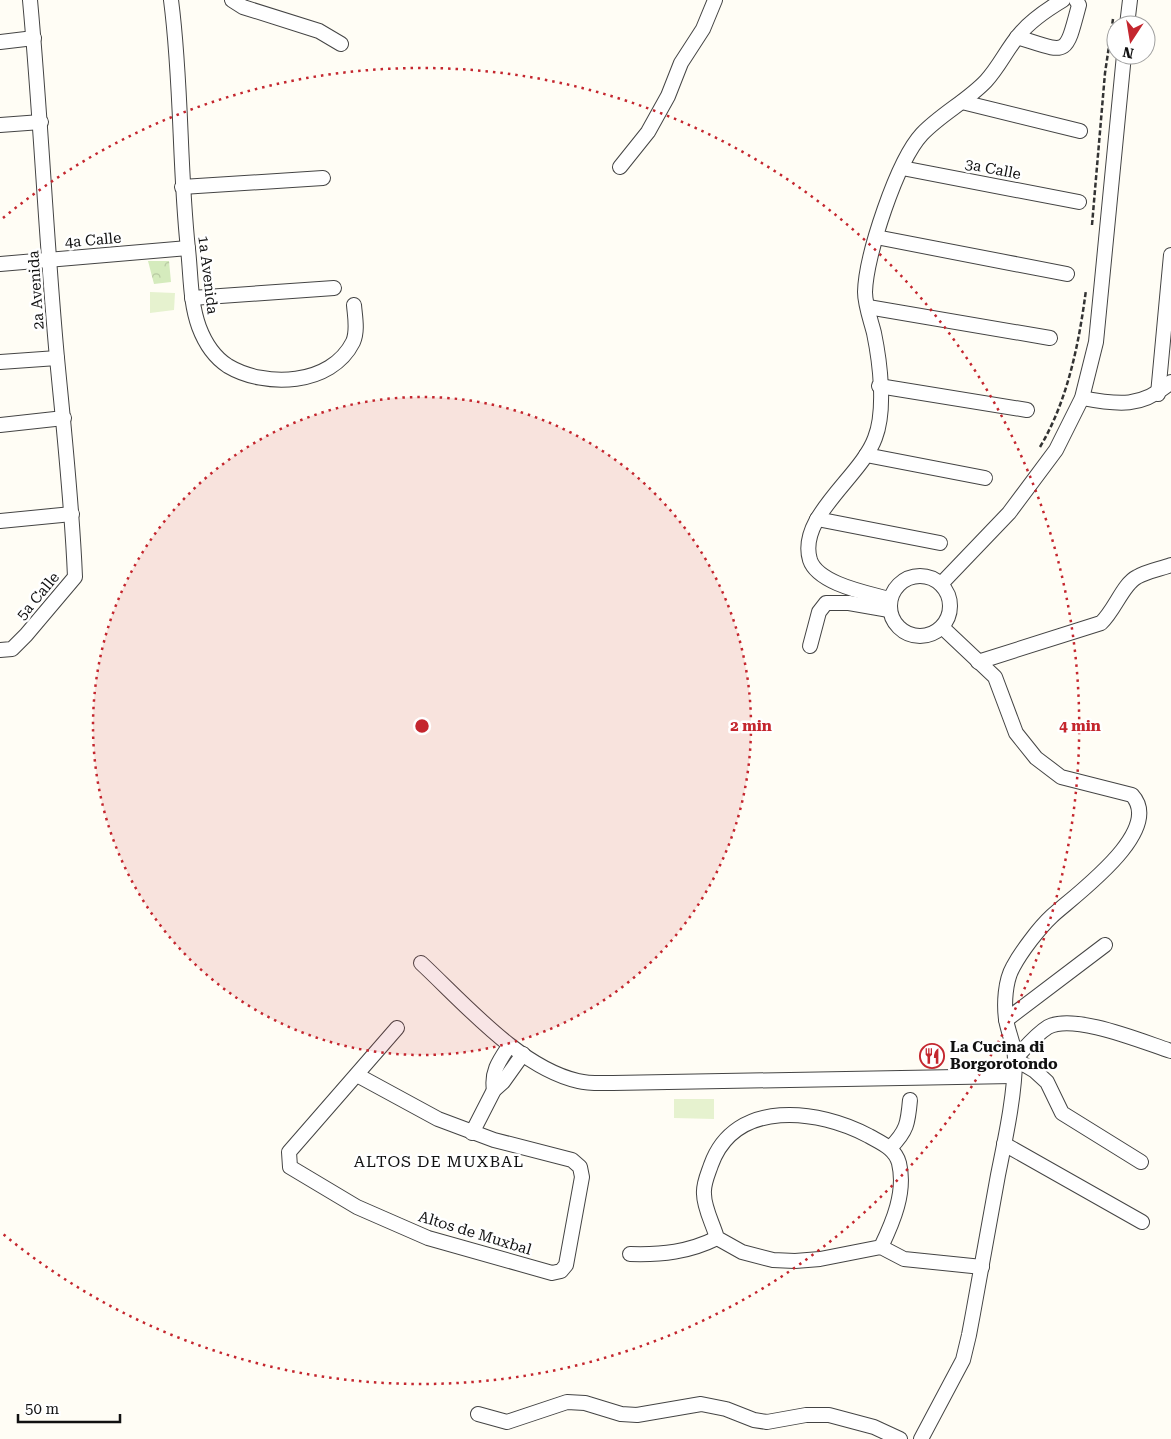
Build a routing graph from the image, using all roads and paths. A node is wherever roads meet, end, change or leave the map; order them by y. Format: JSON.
{"nodes":[{"id":1,"x":30,"y":0,"type":"edge"},
{"id":2,"x":171,"y":0,"type":"edge"},
{"id":3,"x":232,"y":0,"type":"edge"},
{"id":4,"x":714,"y":0,"type":"edge"},
{"id":5,"x":1063,"y":0,"type":"edge"},
{"id":6,"x":1076,"y":0,"type":"edge"},
{"id":7,"x":1130,"y":0,"type":"edge"},
{"id":8,"x":1128,"y":15,"type":"edge"},
{"id":9,"x":1017,"y":37,"type":"junction"},
{"id":10,"x":34,"y":38,"type":"junction"},
{"id":11,"x":0,"y":42,"type":"edge"},
{"id":12,"x":341,"y":44,"type":"dead end"},
{"id":13,"x":1106,"y":65,"type":"edge"},
{"id":14,"x":1123,"y":65,"type":"edge"},
{"id":15,"x":962,"y":102,"type":"junction"},
{"id":16,"x":41,"y":122,"type":"junction"},
{"id":17,"x":0,"y":125,"type":"edge"},
{"id":18,"x":1080,"y":131,"type":"dead end"},
{"id":19,"x":620,"y":167,"type":"dead end"},
{"id":20,"x":902,"y":168,"type":"junction"},
{"id":21,"x":323,"y":178,"type":"dead end"},
{"id":22,"x":182,"y":187,"type":"junction"},
{"id":23,"x":1078,"y":202,"type":"dead end"},
{"id":24,"x":1092,"y":226,"type":"dead end"},
{"id":25,"x":876,"y":237,"type":"junction"},
{"id":26,"x":188,"y":248,"type":"junction"},
{"id":27,"x":1171,"y":255,"type":"edge"},
{"id":28,"x":50,"y":260,"type":"junction"},
{"id":29,"x":0,"y":264,"type":"edge"},
{"id":30,"x":1067,"y":274,"type":"dead end"},
{"id":31,"x":1087,"y":282,"type":"dead end"},
{"id":32,"x":334,"y":288,"type":"dead end"},
{"id":33,"x":192,"y":298,"type":"junction"},
{"id":34,"x":354,"y":305,"type":"dead end"},
{"id":35,"x":868,"y":307,"type":"junction"},
{"id":36,"x":1050,"y":338,"type":"dead end"},
{"id":37,"x":57,"y":358,"type":"junction"},
{"id":38,"x":0,"y":362,"type":"edge"},
{"id":39,"x":1171,"y":382,"type":"edge"},
{"id":40,"x":880,"y":386,"type":"junction"},
{"id":41,"x":1158,"y":394,"type":"junction"},
{"id":42,"x":1082,"y":398,"type":"junction"},
{"id":43,"x":1027,"y":410,"type":"dead end"},
{"id":44,"x":64,"y":418,"type":"junction"},
{"id":45,"x":0,"y":425,"type":"edge"},
{"id":46,"x":1037,"y":451,"type":"dead end"},
{"id":47,"x":866,"y":455,"type":"junction"},
{"id":48,"x":985,"y":478,"type":"dead end"},
{"id":49,"x":72,"y":514,"type":"junction"},
{"id":50,"x":818,"y":519,"type":"junction"},
{"id":51,"x":0,"y":521,"type":"edge"},
{"id":52,"x":940,"y":543,"type":"dead end"},
{"id":53,"x":1171,"y":565,"type":"edge"},
{"id":54,"x":75,"y":577,"type":"joint"},
{"id":55,"x":941,"y":584,"type":"junction"},
{"id":56,"x":889,"y":604,"type":"junction"},
{"id":57,"x":942,"y":627,"type":"junction"},
{"id":58,"x":810,"y":646,"type":"dead end"},
{"id":59,"x":0,"y":650,"type":"edge"},
{"id":60,"x":978,"y":662,"type":"junction"},
{"id":61,"x":1105,"y":945,"type":"dead end"},
{"id":62,"x":421,"y":963,"type":"dead end"},
{"id":63,"x":1006,"y":1020,"type":"junction"},
{"id":64,"x":397,"y":1028,"type":"dead end"},
{"id":65,"x":509,"y":1046,"type":"junction"},
{"id":66,"x":1171,"y":1051,"type":"edge"},
{"id":67,"x":523,"y":1054,"type":"junction"},
{"id":68,"x":1015,"y":1059,"type":"junction"},
{"id":69,"x":357,"y":1075,"type":"junction"},
{"id":70,"x":1013,"y":1076,"type":"junction"},
{"id":71,"x":494,"y":1090,"type":"junction"},
{"id":72,"x":910,"y":1100,"type":"dead end"},
{"id":73,"x":472,"y":1132,"type":"junction"},
{"id":74,"x":1004,"y":1144,"type":"junction"},
{"id":75,"x":890,"y":1148,"type":"junction"},
{"id":76,"x":1141,"y":1162,"type":"dead end"},
{"id":77,"x":1142,"y":1222,"type":"dead end"},
{"id":78,"x":717,"y":1238,"type":"junction"},
{"id":79,"x":881,"y":1247,"type":"junction"},
{"id":80,"x":630,"y":1254,"type":"dead end"},
{"id":81,"x":982,"y":1267,"type":"junction"},
{"id":82,"x":478,"y":1414,"type":"dead end"},
{"id":83,"x":900,"y":1439,"type":"edge"},
{"id":84,"x":921,"y":1439,"type":"edge"}],
"edges":[{"from":1,"to":10,"type":"street","name":"2a Avenida"},
{"from":2,"to":22,"type":"street","name":"1a Avenida"},
{"from":3,"to":12,"type":"street"},
{"from":4,"to":19,"type":"street"},
{"from":5,"to":9,"type":"street"},
{"from":6,"to":9,"type":"street"},
{"from":7,"to":8,"type":"street"},
{"from":9,"to":15,"type":"street"},
{"from":10,"to":11,"type":"street"},
{"from":10,"to":16,"type":"street","name":"2a Avenida"},
{"from":13,"to":24,"type":"path"},
{"from":14,"to":42,"type":"street"},
{"from":15,"to":18,"type":"street"},
{"from":15,"to":20,"type":"street"},
{"from":16,"to":17,"type":"street"},
{"from":16,"to":28,"type":"street","name":"2a Avenida"},
{"from":20,"to":23,"type":"street","name":"3a Calle"},
{"from":20,"to":25,"type":"street"},
{"from":21,"to":22,"type":"street"},
{"from":22,"to":26,"type":"street","name":"1a Avenida"},
{"from":25,"to":30,"type":"street"},
{"from":25,"to":35,"type":"street"},
{"from":26,"to":28,"type":"street","name":"4a Calle"},
{"from":26,"to":33,"type":"street","name":"1a Avenida"},
{"from":27,"to":41,"type":"street"},
{"from":28,"to":29,"type":"street","name":"4a Calle"},
{"from":28,"to":37,"type":"street","name":"2a Avenida"},
{"from":31,"to":46,"type":"path"},
{"from":32,"to":33,"type":"street"},
{"from":33,"to":34,"type":"street","name":"1a Avenida"},
{"from":35,"to":36,"type":"street"},
{"from":35,"to":40,"type":"street"},
{"from":37,"to":38,"type":"street"},
{"from":37,"to":44,"type":"street","name":"2a Avenida"},
{"from":39,"to":41,"type":"street"},
{"from":40,"to":43,"type":"street"},
{"from":40,"to":47,"type":"street"},
{"from":41,"to":42,"type":"street"},
{"from":42,"to":55,"type":"street"},
{"from":44,"to":45,"type":"street"},
{"from":44,"to":49,"type":"street","name":"2a Avenida"},
{"from":47,"to":48,"type":"street"},
{"from":47,"to":50,"type":"street"},
{"from":49,"to":51,"type":"street"},
{"from":49,"to":54,"type":"street","name":"2a Avenida"},
{"from":50,"to":52,"type":"street"},
{"from":50,"to":56,"type":"street"},
{"from":53,"to":60,"type":"street"},
{"from":54,"to":59,"type":"street","name":"5a Calle"},
{"from":55,"to":56,"type":"street"},
{"from":55,"to":57,"type":"street"},
{"from":56,"to":57,"type":"street"},
{"from":56,"to":58,"type":"street"},
{"from":57,"to":60,"type":"street"},
{"from":60,"to":63,"type":"street"},
{"from":61,"to":63,"type":"street"},
{"from":62,"to":65,"type":"street"},
{"from":63,"to":68,"type":"street"},
{"from":64,"to":69,"type":"street","name":"Altos de Muxbal"},
{"from":65,"to":67,"type":"street"},
{"from":65,"to":71,"type":"street"},
{"from":66,"to":68,"type":"street"},
{"from":67,"to":70,"type":"street"},
{"from":67,"to":71,"type":"street"},
{"from":68,"to":70,"type":"street"},
{"from":68,"to":76,"type":"street"},
{"from":69,"to":73,"type":"street","name":"Altos de Muxbal"},
{"from":69,"to":73,"type":"street","name":"Altos de Muxbal"},
{"from":70,"to":74,"type":"street"},
{"from":71,"to":73,"type":"street"},
{"from":72,"to":75,"type":"street"},
{"from":74,"to":77,"type":"street"},
{"from":74,"to":81,"type":"street"},
{"from":75,"to":78,"type":"street"},
{"from":75,"to":79,"type":"street"},
{"from":78,"to":79,"type":"street"},
{"from":78,"to":80,"type":"street"},
{"from":79,"to":81,"type":"street"},
{"from":81,"to":84,"type":"street"},
{"from":82,"to":83,"type":"street"}]}
